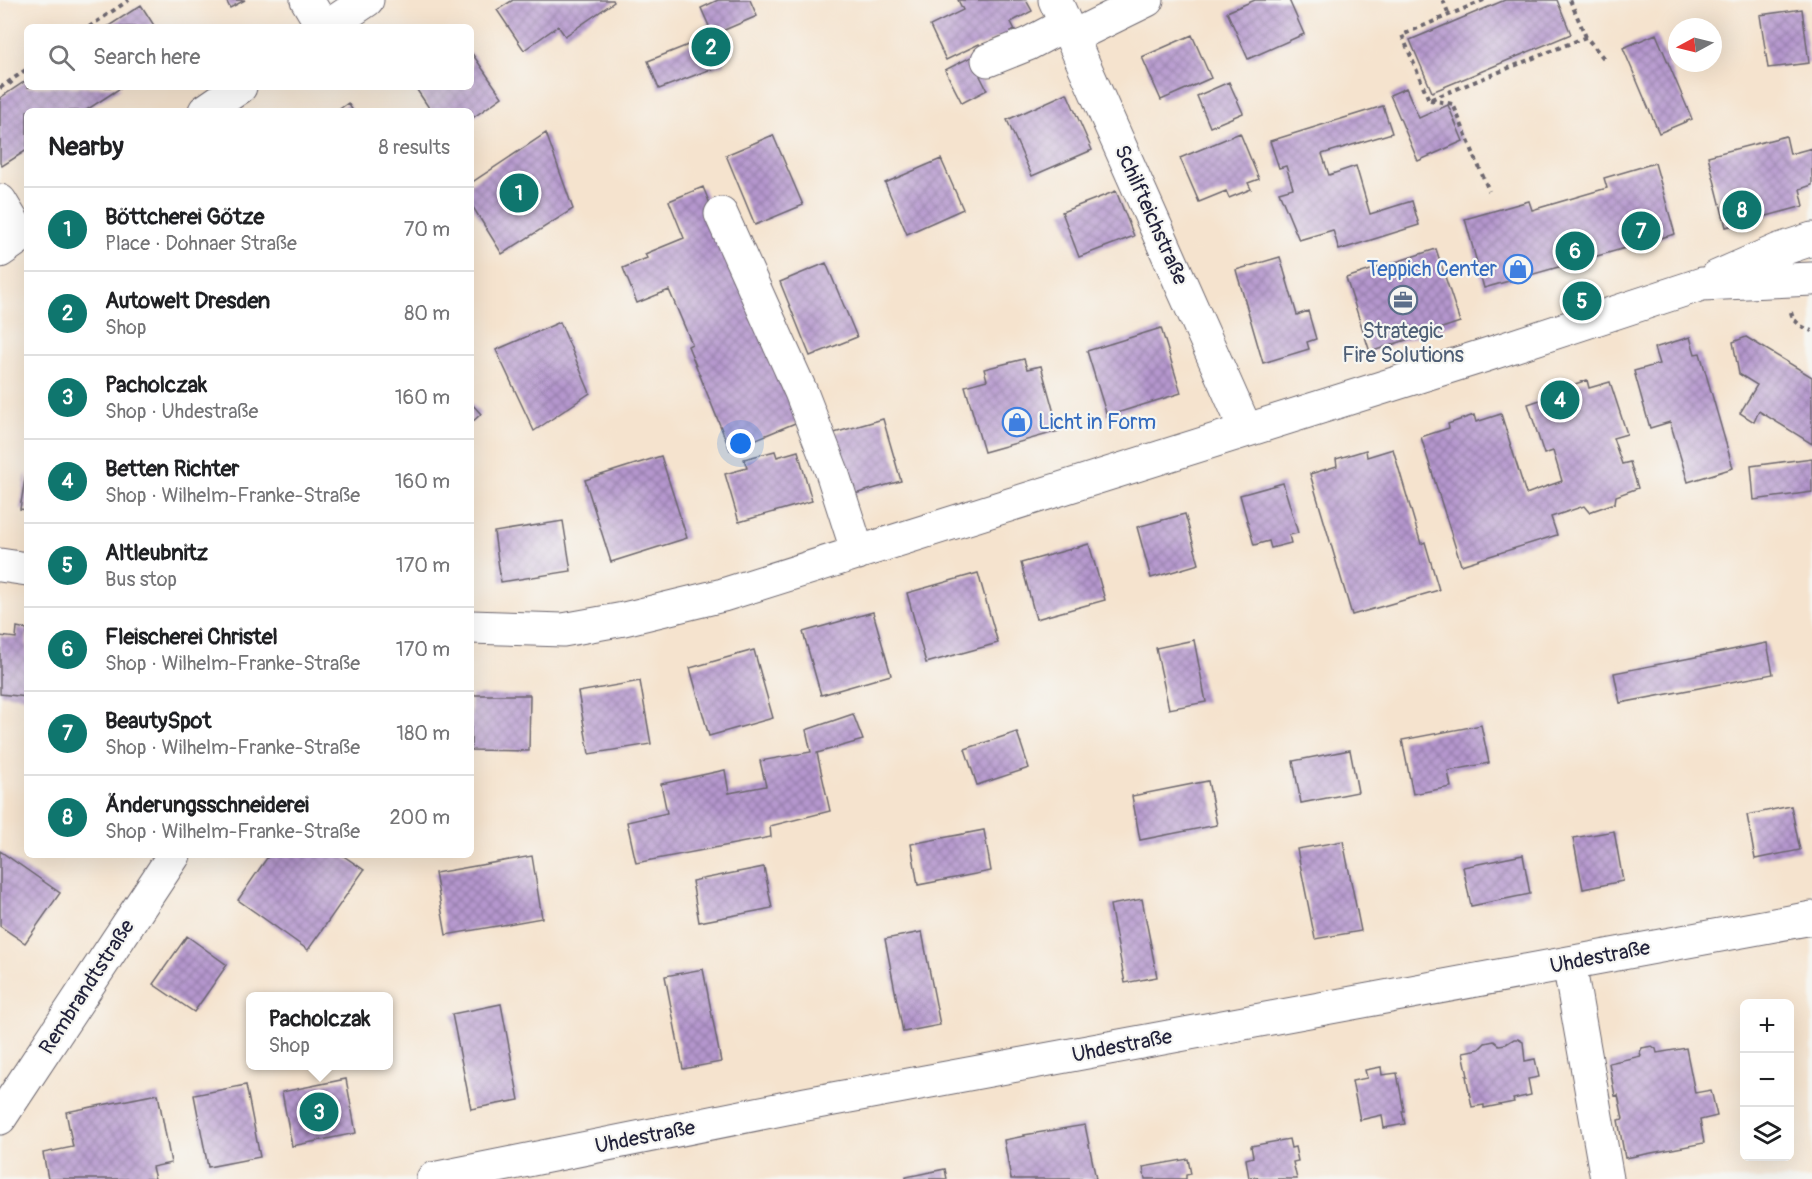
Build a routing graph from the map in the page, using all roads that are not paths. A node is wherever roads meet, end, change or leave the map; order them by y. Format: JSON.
{"nodes":[{"id":1,"x":307,"y":0,"type":"edge"},
{"id":2,"x":367,"y":0,"type":"edge"},
{"id":3,"x":1147,"y":0,"type":"edge"},
{"id":4,"x":1064,"y":20,"type":"edge"},
{"id":5,"x":323,"y":24,"type":"edge"},
{"id":6,"x":330,"y":24,"type":"edge"},
{"id":7,"x":988,"y":60,"type":"dead end"},
{"id":8,"x":236,"y":90,"type":"edge"},
{"id":9,"x":209,"y":108,"type":"edge"},
{"id":10,"x":0,"y":201,"type":"edge"},
{"id":11,"x":721,"y":214,"type":"dead end"},
{"id":12,"x":1812,"y":239,"type":"edge"},
{"id":13,"x":16,"y":240,"type":"edge"},
{"id":14,"x":1812,"y":279,"type":"edge"},
{"id":15,"x":1702,"y":284,"type":"junction"},
{"id":16,"x":1246,"y":430,"type":"junction"},
{"id":17,"x":858,"y":553,"type":"junction"},
{"id":18,"x":0,"y":565,"type":"edge"},
{"id":19,"x":24,"y":569,"type":"edge"},
{"id":20,"x":474,"y":627,"type":"edge"},
{"id":21,"x":172,"y":858,"type":"edge"},
{"id":22,"x":1812,"y":918,"type":"edge"},
{"id":23,"x":1569,"y":963,"type":"junction"},
{"id":24,"x":5,"y":1102,"type":"edge"},
{"id":25,"x":433,"y":1179,"type":"edge"},
{"id":26,"x":1607,"y":1179,"type":"edge"}],
"edges":[{"from":1,"to":5,"type":"street"},
{"from":2,"to":6,"type":"street"},
{"from":3,"to":4,"type":"street"},
{"from":4,"to":7,"type":"street"},
{"from":4,"to":16,"type":"street","name":"Schilfteichstraße"},
{"from":8,"to":9,"type":"street"},
{"from":10,"to":13,"type":"street"},
{"from":11,"to":17,"type":"street"},
{"from":12,"to":15,"type":"street"},
{"from":14,"to":15,"type":"street"},
{"from":15,"to":16,"type":"street"},
{"from":16,"to":17,"type":"street"},
{"from":17,"to":20,"type":"street"},
{"from":18,"to":19,"type":"street"},
{"from":21,"to":24,"type":"street","name":"Rembrandtstraße"},
{"from":22,"to":23,"type":"street","name":"Uhdestraße"},
{"from":23,"to":25,"type":"street","name":"Uhdestraße"},
{"from":23,"to":26,"type":"street"}]}
